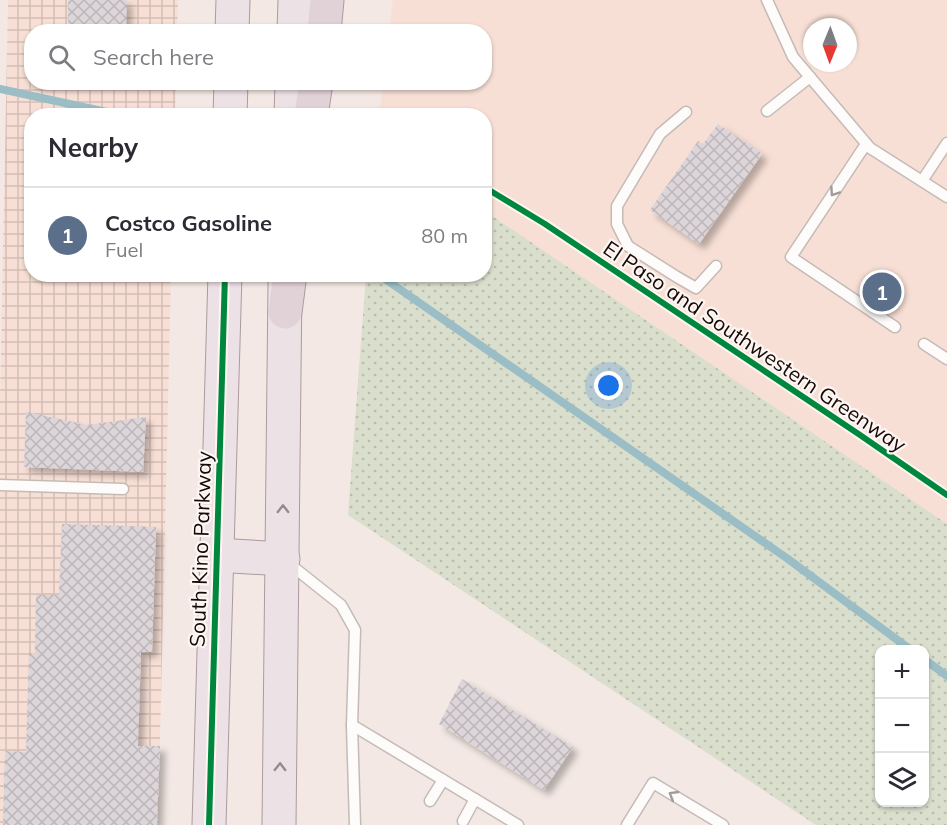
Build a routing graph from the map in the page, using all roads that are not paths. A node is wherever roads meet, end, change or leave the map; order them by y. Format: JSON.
{"nodes":[{"id":1,"x":233,"y":0,"type":"edge"},
{"id":2,"x":295,"y":0,"type":"edge"},
{"id":3,"x":327,"y":0,"type":"edge"},
{"id":4,"x":767,"y":0,"type":"edge"},
{"id":5,"x":232,"y":24,"type":"edge"},
{"id":6,"x":294,"y":24,"type":"edge"},
{"id":7,"x":325,"y":24,"type":"edge"},
{"id":8,"x":810,"y":77,"type":"junction"},
{"id":9,"x":231,"y":90,"type":"edge"},
{"id":10,"x":292,"y":90,"type":"edge"},
{"id":11,"x":315,"y":90,"type":"edge"},
{"id":12,"x":230,"y":108,"type":"edge"},
{"id":13,"x":291,"y":108,"type":"edge"},
{"id":14,"x":313,"y":108,"type":"edge"},
{"id":15,"x":767,"y":111,"type":"dead end"},
{"id":16,"x":686,"y":112,"type":"dead end"},
{"id":17,"x":947,"y":142,"type":"edge"},
{"id":18,"x":866,"y":144,"type":"junction"},
{"id":19,"x":922,"y":181,"type":"junction"},
{"id":20,"x":947,"y":197,"type":"edge"},
{"id":21,"x":716,"y":266,"type":"dead end"},
{"id":22,"x":225,"y":282,"type":"edge"},
{"id":23,"x":287,"y":282,"type":"edge"},
{"id":24,"x":285,"y":312,"type":"joint"},
{"id":25,"x":895,"y":327,"type":"dead end"},
{"id":26,"x":924,"y":344,"type":"dead end"},
{"id":27,"x":947,"y":359,"type":"edge"},
{"id":28,"x":0,"y":485,"type":"edge"},
{"id":29,"x":123,"y":489,"type":"dead end"},
{"id":30,"x":216,"y":555,"type":"junction"},
{"id":31,"x":283,"y":559,"type":"junction"},
{"id":32,"x":352,"y":725,"type":"junction"},
{"id":33,"x":443,"y":780,"type":"junction"},
{"id":34,"x":475,"y":799,"type":"junction"},
{"id":35,"x":429,"y":801,"type":"dead end"},
{"id":36,"x":463,"y":821,"type":"dead end"},
{"id":37,"x":513,"y":824,"type":"edge"},
{"id":38,"x":208,"y":825,"type":"edge"},
{"id":39,"x":279,"y":825,"type":"edge"},
{"id":40,"x":356,"y":825,"type":"edge"},
{"id":41,"x":627,"y":825,"type":"edge"},
{"id":42,"x":723,"y":825,"type":"edge"}],
"edges":[{"from":1,"to":5,"type":"main road"},
{"from":2,"to":6,"type":"main road"},
{"from":3,"to":7,"type":"highway"},
{"from":4,"to":8,"type":"lane"},
{"from":8,"to":15,"type":"lane"},
{"from":8,"to":18,"type":"lane"},
{"from":9,"to":12,"type":"main road"},
{"from":10,"to":13,"type":"main road"},
{"from":11,"to":14,"type":"highway"},
{"from":16,"to":21,"type":"lane"},
{"from":17,"to":19,"type":"lane"},
{"from":18,"to":19,"type":"lane"},
{"from":18,"to":25,"type":"lane","one_way":true},
{"from":19,"to":20,"type":"lane"},
{"from":22,"to":30,"type":"main road","name":"South Kino Parkway"},
{"from":23,"to":24,"type":"highway"},
{"from":31,"to":24,"type":"main road","one_way":true},
{"from":26,"to":27,"type":"lane"},
{"from":28,"to":29,"type":"lane"},
{"from":30,"to":31,"type":"main road"},
{"from":30,"to":38,"type":"main road","name":"South Kino Parkway"},
{"from":31,"to":32,"type":"lane"},
{"from":39,"to":31,"type":"main road","one_way":true},
{"from":32,"to":33,"type":"lane"},
{"from":32,"to":40,"type":"lane"},
{"from":33,"to":34,"type":"lane"},
{"from":33,"to":35,"type":"lane"},
{"from":34,"to":36,"type":"lane"},
{"from":34,"to":37,"type":"lane"},
{"from":42,"to":41,"type":"lane","one_way":true}]}
